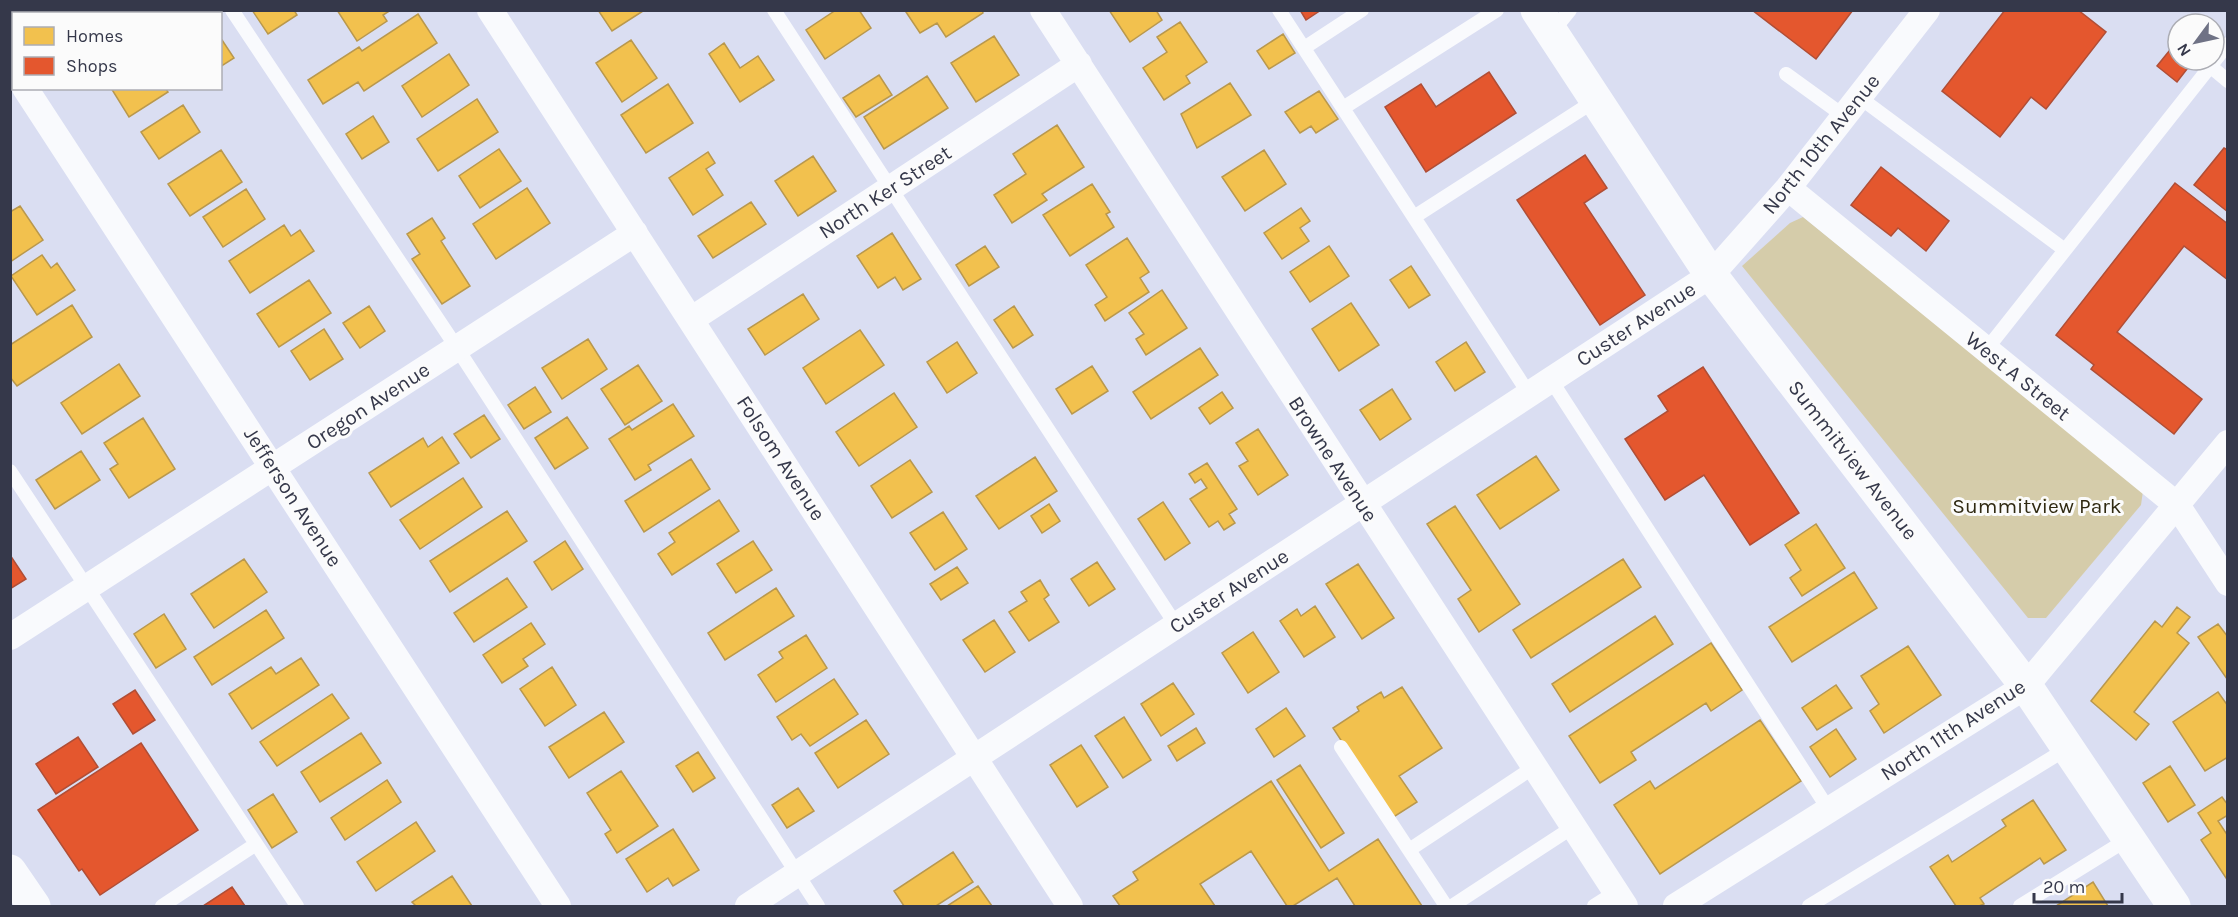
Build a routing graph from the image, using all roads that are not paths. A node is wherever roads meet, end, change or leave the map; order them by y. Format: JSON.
{"nodes":[{"id":1,"x":232,"y":10,"type":"edge"},
{"id":2,"x":490,"y":10,"type":"edge"},
{"id":3,"x":774,"y":10,"type":"edge"},
{"id":4,"x":1043,"y":10,"type":"edge"},
{"id":5,"x":1279,"y":10,"type":"edge"},
{"id":6,"x":1362,"y":10,"type":"edge"},
{"id":7,"x":1497,"y":10,"type":"edge"},
{"id":8,"x":1928,"y":10,"type":"edge"},
{"id":9,"x":1553,"y":18,"type":"edge"},
{"id":10,"x":1304,"y":48,"type":"junction"},
{"id":11,"x":1079,"y":64,"type":"junction"},
{"id":12,"x":2205,"y":72,"type":"edge"},
{"id":13,"x":1785,"y":74,"type":"dead end"},
{"id":14,"x":26,"y":90,"type":"edge"},
{"id":15,"x":1596,"y":100,"type":"junction"},
{"id":16,"x":1852,"y":107,"type":"junction"},
{"id":17,"x":1343,"y":108,"type":"junction"},
{"id":18,"x":891,"y":188,"type":"junction"},
{"id":19,"x":1788,"y":188,"type":"junction"},
{"id":20,"x":1414,"y":217,"type":"junction"},
{"id":21,"x":635,"y":233,"type":"junction"},
{"id":22,"x":2065,"y":250,"type":"junction"},
{"id":23,"x":1710,"y":275,"type":"junction"},
{"id":24,"x":692,"y":319,"type":"junction"},
{"id":25,"x":457,"y":348,"type":"junction"},
{"id":26,"x":1986,"y":350,"type":"junction"},
{"id":27,"x":1551,"y":380,"type":"junction"},
{"id":28,"x":1529,"y":394,"type":"junction"},
{"id":29,"x":2228,"y":442,"type":"edge"},
{"id":30,"x":274,"y":467,"type":"junction"},
{"id":31,"x":10,"y":471,"type":"edge"},
{"id":32,"x":1361,"y":504,"type":"junction"},
{"id":33,"x":2177,"y":505,"type":"junction"},
{"id":34,"x":2228,"y":583,"type":"edge"},
{"id":35,"x":87,"y":587,"type":"junction"},
{"id":36,"x":1176,"y":626,"type":"junction"},
{"id":37,"x":10,"y":637,"type":"edge"},
{"id":38,"x":2026,"y":686,"type":"junction"},
{"id":39,"x":1341,"y":747,"type":"dead end"},
{"id":40,"x":2068,"y":748,"type":"junction"},
{"id":41,"x":974,"y":758,"type":"junction"},
{"id":42,"x":1534,"y":767,"type":"junction"},
{"id":43,"x":1829,"y":810,"type":"junction"},
{"id":44,"x":1574,"y":827,"type":"junction"},
{"id":45,"x":2128,"y":839,"type":"junction"},
{"id":46,"x":256,"y":844,"type":"junction"},
{"id":47,"x":1409,"y":850,"type":"junction"},
{"id":48,"x":11,"y":874,"type":"edge"},
{"id":49,"x":797,"y":874,"type":"junction"},
{"id":50,"x":1621,"y":899,"type":"edge"},
{"id":51,"x":34,"y":906,"type":"edge"},
{"id":52,"x":162,"y":906,"type":"edge"},
{"id":53,"x":297,"y":906,"type":"edge"},
{"id":54,"x":558,"y":906,"type":"edge"},
{"id":55,"x":748,"y":906,"type":"edge"},
{"id":56,"x":819,"y":906,"type":"edge"},
{"id":57,"x":1070,"y":906,"type":"edge"},
{"id":58,"x":1446,"y":906,"type":"edge"},
{"id":59,"x":1452,"y":906,"type":"edge"},
{"id":60,"x":1594,"y":906,"type":"edge"},
{"id":61,"x":1676,"y":906,"type":"edge"},
{"id":62,"x":1809,"y":906,"type":"edge"},
{"id":63,"x":2020,"y":906,"type":"edge"},
{"id":64,"x":2174,"y":906,"type":"edge"}],
"edges":[{"from":1,"to":25,"type":"lane"},
{"from":2,"to":21,"type":"street","name":"Folsom Avenue"},
{"from":3,"to":18,"type":"lane"},
{"from":4,"to":11,"type":"street","name":"Browne Avenue"},
{"from":5,"to":10,"type":"lane"},
{"from":6,"to":10,"type":"lane"},
{"from":7,"to":17,"type":"lane"},
{"from":8,"to":16,"type":"street","name":"North 10th Avenue"},
{"from":9,"to":15,"type":"main road","name":"Summitview Avenue"},
{"from":10,"to":17,"type":"lane"},
{"from":11,"to":18,"type":"street","name":"North Ker Street"},
{"from":11,"to":32,"type":"street","name":"Browne Avenue"},
{"from":12,"to":22,"type":"lane"},
{"from":13,"to":16,"type":"lane"},
{"from":14,"to":30,"type":"street","name":"Jefferson Avenue"},
{"from":15,"to":20,"type":"lane"},
{"from":15,"to":23,"type":"main road","name":"Summitview Avenue"},
{"from":16,"to":19,"type":"street","name":"North 10th Avenue"},
{"from":16,"to":22,"type":"lane"},
{"from":17,"to":20,"type":"lane"},
{"from":18,"to":24,"type":"street","name":"North Ker Street"},
{"from":18,"to":36,"type":"lane"},
{"from":19,"to":23,"type":"street","name":"North 10th Avenue"},
{"from":19,"to":26,"type":"street","name":"West A Street"},
{"from":20,"to":28,"type":"lane"},
{"from":21,"to":24,"type":"street","name":"Folsom Avenue"},
{"from":21,"to":25,"type":"street","name":"Oregon Avenue"},
{"from":22,"to":26,"type":"lane"},
{"from":23,"to":27,"type":"street","name":"Custer Avenue"},
{"from":23,"to":38,"type":"main road","name":"Summitview Avenue"},
{"from":24,"to":41,"type":"street","name":"Folsom Avenue"},
{"from":25,"to":30,"type":"street","name":"Oregon Avenue"},
{"from":25,"to":49,"type":"lane"},
{"from":26,"to":33,"type":"street","name":"West A Street"},
{"from":27,"to":28,"type":"street","name":"Custer Avenue"},
{"from":27,"to":43,"type":"lane"},
{"from":28,"to":32,"type":"street","name":"Custer Avenue"},
{"from":29,"to":33,"type":"street","name":"North 11th Avenue"},
{"from":30,"to":35,"type":"street","name":"Oregon Avenue"},
{"from":30,"to":54,"type":"street","name":"Jefferson Avenue"},
{"from":31,"to":35,"type":"lane"},
{"from":32,"to":36,"type":"street","name":"Custer Avenue"},
{"from":32,"to":42,"type":"street","name":"Browne Avenue"},
{"from":33,"to":34,"type":"street","name":"West A Street"},
{"from":33,"to":38,"type":"street","name":"North 11th Avenue"},
{"from":35,"to":37,"type":"street","name":"Oregon Avenue"},
{"from":35,"to":46,"type":"lane"},
{"from":36,"to":41,"type":"street","name":"Custer Avenue"},
{"from":38,"to":40,"type":"main road","name":"Summitview Avenue"},
{"from":38,"to":43,"type":"street","name":"North 11th Avenue"},
{"from":39,"to":47,"type":"lane"},
{"from":40,"to":45,"type":"main road","name":"Summitview Avenue"},
{"from":40,"to":62,"type":"lane"},
{"from":41,"to":49,"type":"street","name":"Custer Avenue"},
{"from":41,"to":57,"type":"street","name":"Folsom Avenue"},
{"from":42,"to":44,"type":"street","name":"Browne Avenue"},
{"from":42,"to":47,"type":"lane"},
{"from":43,"to":61,"type":"street","name":"North 11th Avenue"},
{"from":44,"to":50,"type":"street","name":"Browne Avenue"},
{"from":44,"to":59,"type":"lane"},
{"from":45,"to":63,"type":"lane"},
{"from":45,"to":64,"type":"main road","name":"Summitview Avenue"},
{"from":46,"to":52,"type":"lane"},
{"from":46,"to":53,"type":"lane"},
{"from":47,"to":58,"type":"lane"},
{"from":48,"to":51,"type":"main road"},
{"from":49,"to":55,"type":"street","name":"Custer Avenue"},
{"from":49,"to":56,"type":"lane"},
{"from":50,"to":60,"type":"lane"}]}
